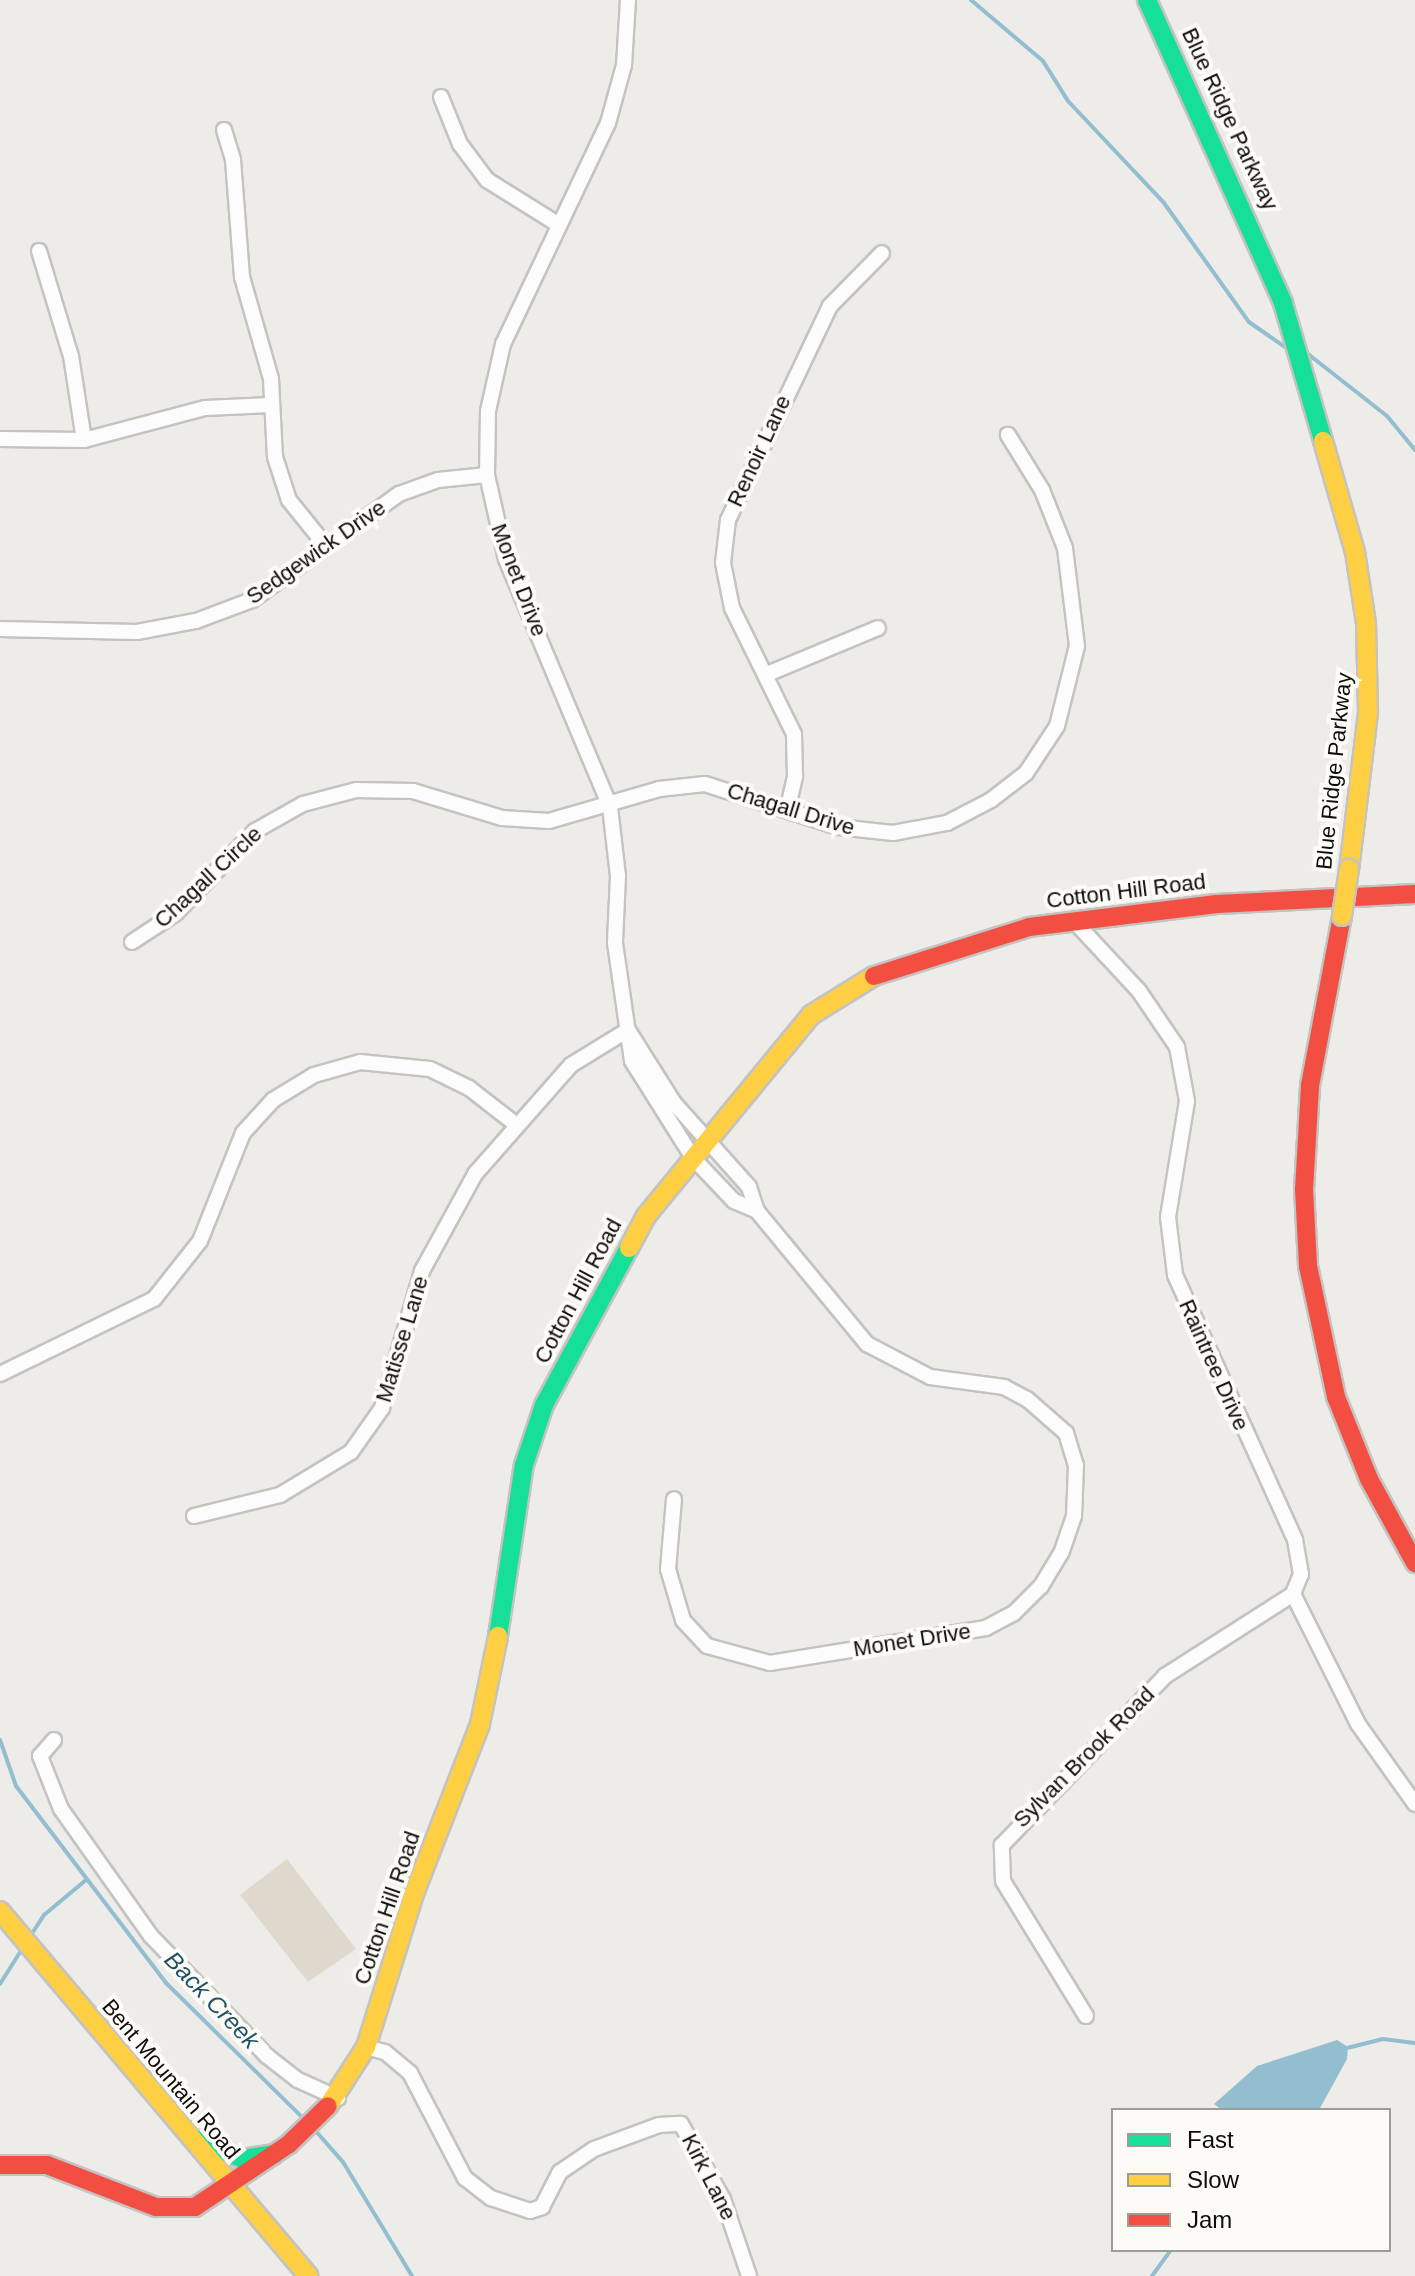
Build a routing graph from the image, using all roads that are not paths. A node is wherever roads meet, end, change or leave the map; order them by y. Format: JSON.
{"nodes":[{"id":1,"x":628,"y":0,"type":"edge"},
{"id":2,"x":1147,"y":0,"type":"edge"},
{"id":3,"x":441,"y":97,"type":"dead end"},
{"id":4,"x":224,"y":130,"type":"dead end"},
{"id":5,"x":559,"y":225,"type":"junction"},
{"id":6,"x":39,"y":251,"type":"dead end"},
{"id":7,"x":882,"y":253,"type":"dead end"},
{"id":8,"x":271,"y":405,"type":"junction"},
{"id":9,"x":1008,"y":435,"type":"dead end"},
{"id":10,"x":0,"y":439,"type":"edge"},
{"id":11,"x":84,"y":440,"type":"junction"},
{"id":12,"x":487,"y":475,"type":"junction"},
{"id":13,"x":326,"y":546,"type":"junction"},
{"id":14,"x":878,"y":628,"type":"dead end"},
{"id":15,"x":0,"y":629,"type":"edge"},
{"id":16,"x":767,"y":674,"type":"junction"},
{"id":17,"x":610,"y":807,"type":"junction"},
{"id":18,"x":788,"y":807,"type":"junction"},
{"id":19,"x":1415,"y":894,"type":"edge"},
{"id":20,"x":1073,"y":920,"type":"junction"},
{"id":21,"x":132,"y":942,"type":"dead end"},
{"id":22,"x":628,"y":1030,"type":"junction"},
{"id":23,"x":514,"y":1123,"type":"junction"},
{"id":24,"x":708,"y":1138,"type":"junction"},
{"id":25,"x":693,"y":1158,"type":"junction"},
{"id":26,"x":757,"y":1211,"type":"junction"},
{"id":27,"x":0,"y":1374,"type":"edge"},
{"id":28,"x":674,"y":1499,"type":"dead end"},
{"id":29,"x":194,"y":1516,"type":"dead end"},
{"id":30,"x":1415,"y":1563,"type":"edge"},
{"id":31,"x":1293,"y":1594,"type":"junction"},
{"id":32,"x":54,"y":1740,"type":"dead end"},
{"id":33,"x":1415,"y":1804,"type":"edge"},
{"id":34,"x":0,"y":1911,"type":"edge"},
{"id":35,"x":1086,"y":2016,"type":"dead end"},
{"id":36,"x":366,"y":2047,"type":"junction"},
{"id":37,"x":338,"y":2098,"type":"junction"},
{"id":38,"x":188,"y":2135,"type":"junction"},
{"id":39,"x":275,"y":2154,"type":"junction"},
{"id":40,"x":0,"y":2165,"type":"edge"},
{"id":41,"x":231,"y":2186,"type":"junction"},
{"id":42,"x":308,"y":2276,"type":"edge"},
{"id":43,"x":749,"y":2276,"type":"edge"}],
"edges":[{"from":1,"to":5,"type":"street","name":"Monet Drive"},
{"from":2,"to":30,"type":"street","name":"Blue Ridge Parkway","bridge":true},
{"from":3,"to":5,"type":"street"},
{"from":4,"to":8,"type":"street"},
{"from":5,"to":12,"type":"street","name":"Monet Drive"},
{"from":6,"to":11,"type":"street"},
{"from":7,"to":16,"type":"street","name":"Renoir Lane"},
{"from":8,"to":11,"type":"street"},
{"from":8,"to":13,"type":"street"},
{"from":9,"to":18,"type":"street","name":"Chagall Drive"},
{"from":10,"to":11,"type":"street"},
{"from":12,"to":13,"type":"street","name":"Sedgewick Drive"},
{"from":12,"to":17,"type":"street","name":"Monet Drive"},
{"from":13,"to":15,"type":"street","name":"Sedgewick Drive"},
{"from":14,"to":16,"type":"street"},
{"from":16,"to":18,"type":"street","name":"Renoir Lane"},
{"from":17,"to":18,"type":"street","name":"Chagall Drive"},
{"from":17,"to":21,"type":"street","name":"Chagall Circle"},
{"from":17,"to":22,"type":"street","name":"Monet Drive"},
{"from":19,"to":20,"type":"street","name":"Cotton Hill Road"},
{"from":20,"to":24,"type":"street","name":"Cotton Hill Road"},
{"from":20,"to":31,"type":"street","name":"Raintree Drive"},
{"from":22,"to":23,"type":"street","name":"Matisse Lane"},
{"from":22,"to":24,"type":"street","name":"Monet Drive"},
{"from":22,"to":25,"type":"street","name":"Monet Drive"},
{"from":23,"to":27,"type":"street"},
{"from":23,"to":29,"type":"street","name":"Matisse Lane"},
{"from":24,"to":25,"type":"street","name":"Cotton Hill Road"},
{"from":24,"to":26,"type":"street","name":"Monet Drive"},
{"from":25,"to":26,"type":"street","name":"Monet Drive"},
{"from":25,"to":36,"type":"street","name":"Cotton Hill Road"},
{"from":26,"to":28,"type":"street","name":"Monet Drive"},
{"from":31,"to":33,"type":"street"},
{"from":31,"to":35,"type":"street","name":"Sylvan Brook Road"},
{"from":32,"to":37,"type":"street"},
{"from":34,"to":38,"type":"street","name":"Bent Mountain Road"},
{"from":36,"to":37,"type":"street","name":"Cotton Hill Road"},
{"from":36,"to":43,"type":"street","name":"Kirk Lane"},
{"from":37,"to":39,"type":"street","name":"Cotton Hill Road"},
{"from":38,"to":39,"type":"street"},
{"from":38,"to":41,"type":"street","name":"Bent Mountain Road"},
{"from":39,"to":41,"type":"street","name":"Cotton Hill Road"},
{"from":40,"to":41,"type":"street","name":"Cotton Hill Road"},
{"from":41,"to":42,"type":"street","name":"Bent Mountain Road"}]}
